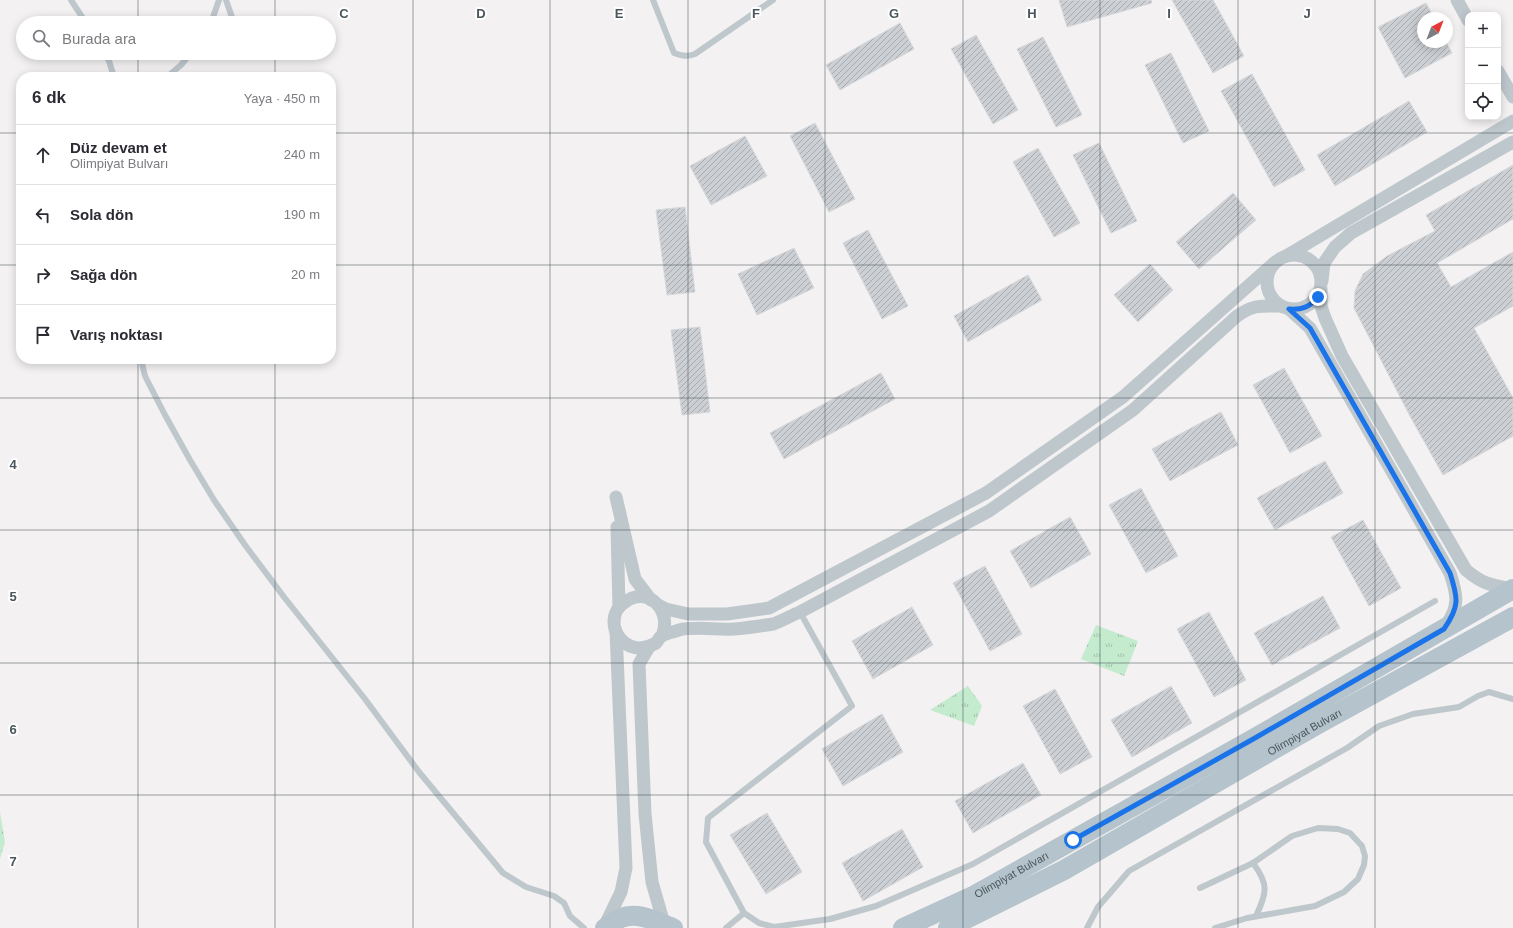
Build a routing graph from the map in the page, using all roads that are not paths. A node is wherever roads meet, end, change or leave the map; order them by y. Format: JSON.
{"nodes":[{"id":1,"x":71,"y":0,"type":"edge"},
{"id":2,"x":219,"y":0,"type":"edge"},
{"id":3,"x":226,"y":0,"type":"edge"},
{"id":4,"x":653,"y":0,"type":"edge"},
{"id":5,"x":773,"y":0,"type":"edge"},
{"id":6,"x":1457,"y":0,"type":"edge"},
{"id":7,"x":1465,"y":15,"type":"edge"},
{"id":8,"x":81,"y":16,"type":"edge"},
{"id":9,"x":213,"y":16,"type":"edge"},
{"id":10,"x":232,"y":16,"type":"edge"},
{"id":11,"x":109,"y":60,"type":"edge"},
{"id":12,"x":186,"y":60,"type":"edge"},
{"id":13,"x":113,"y":72,"type":"edge"},
{"id":14,"x":173,"y":72,"type":"edge"},
{"id":15,"x":1501,"y":77,"type":"edge"},
{"id":16,"x":1513,"y":97,"type":"edge"},
{"id":17,"x":1513,"y":121,"type":"edge"},
{"id":18,"x":1513,"y":142,"type":"edge"},
{"id":19,"x":1286,"y":256,"type":"junction"},
{"id":20,"x":1274,"y":263,"type":"junction"},
{"id":21,"x":1322,"y":285,"type":"junction"},
{"id":22,"x":1285,"y":308,"type":"junction"},
{"id":23,"x":142,"y":364,"type":"edge"},
{"id":24,"x":1513,"y":589,"type":"edge"},
{"id":25,"x":1435,"y":601,"type":"dead end"},
{"id":26,"x":655,"y":602,"type":"junction"},
{"id":27,"x":619,"y":607,"type":"junction"},
{"id":28,"x":800,"y":612,"type":"junction"},
{"id":29,"x":1513,"y":617,"type":"edge"},
{"id":30,"x":1444,"y":629,"type":"junction"},
{"id":31,"x":616,"y":631,"type":"junction"},
{"id":32,"x":662,"y":636,"type":"junction"},
{"id":33,"x":649,"y":646,"type":"junction"},
{"id":34,"x":1513,"y":699,"type":"edge"},
{"id":35,"x":1253,"y":863,"type":"junction"},
{"id":36,"x":1200,"y":888,"type":"dead end"},
{"id":37,"x":744,"y":913,"type":"junction"},
{"id":38,"x":1256,"y":916,"type":"junction"},
{"id":39,"x":668,"y":927,"type":"edge"},
{"id":40,"x":584,"y":928,"type":"edge"},
{"id":41,"x":604,"y":928,"type":"edge"},
{"id":42,"x":726,"y":928,"type":"edge"},
{"id":43,"x":903,"y":928,"type":"edge"},
{"id":44,"x":948,"y":928,"type":"edge"},
{"id":45,"x":1087,"y":928,"type":"edge"},
{"id":46,"x":1215,"y":928,"type":"edge"}],
"edges":[{"from":1,"to":8,"type":"lane"},
{"from":2,"to":9,"type":"lane"},
{"from":3,"to":10,"type":"lane"},
{"from":4,"to":5,"type":"lane"},
{"from":6,"to":7,"type":"street"},
{"from":11,"to":13,"type":"lane"},
{"from":12,"to":14,"type":"lane"},
{"from":15,"to":16,"type":"street"},
{"from":17,"to":19,"type":"street"},
{"from":18,"to":21,"type":"street"},
{"from":19,"to":20,"type":"street"},
{"from":19,"to":21,"type":"street"},
{"from":20,"to":22,"type":"street"},
{"from":20,"to":26,"type":"street"},
{"from":21,"to":22,"type":"street"},
{"from":21,"to":24,"type":"street"},
{"from":22,"to":28,"type":"street"},
{"from":22,"to":30,"type":"street"},
{"from":23,"to":40,"type":"lane"},
{"from":24,"to":30,"type":"main road","name":"Olimpiyat Bulvarı"},
{"from":25,"to":37,"type":"lane"},
{"from":26,"to":27,"type":"street"},
{"from":26,"to":27,"type":"street"},
{"from":26,"to":32,"type":"street"},
{"from":27,"to":31,"type":"street"},
{"from":28,"to":32,"type":"street"},
{"from":28,"to":37,"type":"lane"},
{"from":29,"to":44,"type":"main road","name":"Olimpiyat Bulvarı"},
{"from":30,"to":43,"type":"main road","name":"Olimpiyat Bulvarı"},
{"from":31,"to":33,"type":"street"},
{"from":31,"to":41,"type":"street"},
{"from":32,"to":33,"type":"street"},
{"from":33,"to":39,"type":"street"},
{"from":34,"to":45,"type":"lane"},
{"from":35,"to":36,"type":"lane"},
{"from":35,"to":38,"type":"lane"},
{"from":35,"to":38,"type":"lane"},
{"from":37,"to":42,"type":"lane"},
{"from":38,"to":46,"type":"lane"},
{"from":39,"to":41,"type":"main road"}]}
